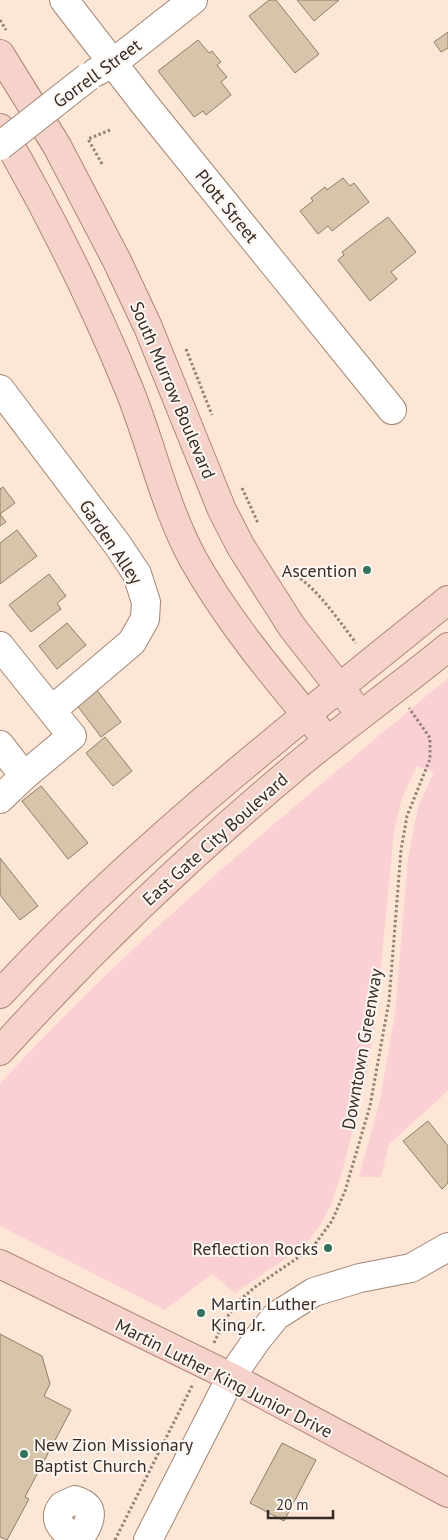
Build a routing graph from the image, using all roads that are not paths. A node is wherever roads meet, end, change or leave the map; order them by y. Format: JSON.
{"nodes":[{"id":1,"x":64,"y":0,"type":"edge"},
{"id":2,"x":193,"y":0,"type":"edge"},
{"id":3,"x":0,"y":54,"type":"edge"},
{"id":4,"x":112,"y":63,"type":"junction"},
{"id":5,"x":0,"y":128,"type":"edge"},
{"id":6,"x":0,"y":146,"type":"edge"},
{"id":7,"x":0,"y":389,"type":"edge"},
{"id":8,"x":392,"y":410,"type":"dead end"},
{"id":9,"x":448,"y":600,"type":"edge"},
{"id":10,"x":0,"y":646,"type":"edge"},
{"id":11,"x":448,"y":648,"type":"edge"},
{"id":12,"x":339,"y":688,"type":"junction"},
{"id":13,"x":52,"y":710,"type":"junction"},
{"id":14,"x":306,"y":714,"type":"junction"},
{"id":15,"x":361,"y":715,"type":"junction"},
{"id":16,"x":328,"y":741,"type":"junction"},
{"id":17,"x":0,"y":745,"type":"edge"},
{"id":18,"x":24,"y":776,"type":"junction"},
{"id":19,"x":0,"y":799,"type":"edge"},
{"id":20,"x":0,"y":994,"type":"edge"},
{"id":21,"x":0,"y":1051,"type":"edge"},
{"id":22,"x":448,"y":1248,"type":"edge"},
{"id":23,"x":4,"y":1269,"type":"edge"},
{"id":24,"x":231,"y":1377,"type":"junction"},
{"id":25,"x":448,"y":1493,"type":"edge"},
{"id":26,"x":75,"y":1540,"type":"edge"},
{"id":27,"x":79,"y":1540,"type":"edge"},
{"id":28,"x":148,"y":1540,"type":"edge"}],
"edges":[{"from":1,"to":4,"type":"street","name":"Plott Street"},
{"from":2,"to":4,"type":"street","name":"Gorrell Street"},
{"from":3,"to":12,"type":"main road","name":"South Murrow Boulevard"},
{"from":4,"to":6,"type":"street","name":"Gorrell Street","bridge":true},
{"from":4,"to":8,"type":"street","name":"Plott Street"},
{"from":5,"to":14,"type":"main road"},
{"from":7,"to":13,"type":"street","name":"Garden Alley"},
{"from":9,"to":12,"type":"main road","name":"East Gate City Boulevard"},
{"from":10,"to":13,"type":"street"},
{"from":11,"to":15,"type":"main road","name":"East Gate City Boulevard"},
{"from":12,"to":14,"type":"main road","name":"East Gate City Boulevard"},
{"from":12,"to":15,"type":"main road","name":"South Murrow Boulevard"},
{"from":13,"to":18,"type":"street"},
{"from":14,"to":16,"type":"main road"},
{"from":14,"to":20,"type":"main road","name":"East Gate City Boulevard"},
{"from":15,"to":16,"type":"main road","name":"East Gate City Boulevard"},
{"from":16,"to":21,"type":"main road","name":"East Gate City Boulevard"},
{"from":17,"to":18,"type":"street"},
{"from":18,"to":19,"type":"street"},
{"from":22,"to":24,"type":"street"},
{"from":23,"to":24,"type":"main road","name":"Martin Luther King Junior Drive"},
{"from":24,"to":25,"type":"main road","name":"Martin Luther King Junior Drive"},
{"from":24,"to":28,"type":"street"},
{"from":26,"to":27,"type":"street"}]}
